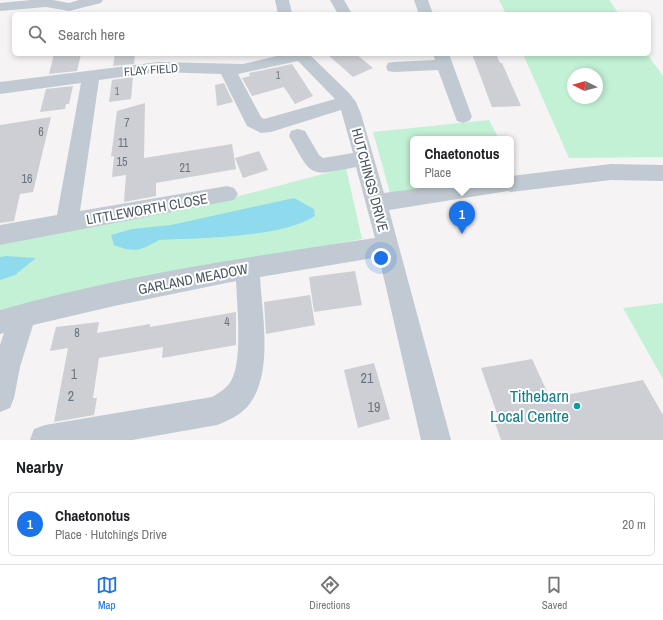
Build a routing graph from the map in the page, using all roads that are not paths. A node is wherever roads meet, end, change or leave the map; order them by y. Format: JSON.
{"nodes":[{"id":1,"x":96,"y":0,"type":"edge"},
{"id":2,"x":282,"y":0,"type":"edge"},
{"id":3,"x":337,"y":0,"type":"edge"},
{"id":4,"x":421,"y":0,"type":"edge"},
{"id":5,"x":0,"y":7,"type":"edge"},
{"id":6,"x":285,"y":12,"type":"edge"},
{"id":7,"x":344,"y":12,"type":"edge"},
{"id":8,"x":425,"y":12,"type":"edge"},
{"id":9,"x":296,"y":56,"type":"edge"},
{"id":10,"x":301,"y":56,"type":"edge"},
{"id":11,"x":443,"y":60,"type":"edge"},
{"id":12,"x":394,"y":67,"type":"dead end"},
{"id":13,"x":227,"y":69,"type":"junction"},
{"id":14,"x":91,"y":76,"type":"junction"},
{"id":15,"x":0,"y":88,"type":"edge"},
{"id":16,"x":347,"y":102,"type":"junction"},
{"id":17,"x":463,"y":117,"type":"dead end"},
{"id":18,"x":298,"y":136,"type":"dead end"},
{"id":19,"x":364,"y":158,"type":"junction"},
{"id":20,"x":663,"y":173,"type":"edge"},
{"id":21,"x":514,"y":184,"type":"edge"},
{"id":22,"x":480,"y":188,"type":"edge"},
{"id":23,"x":227,"y":194,"type":"dead end"},
{"id":24,"x":376,"y":203,"type":"junction"},
{"id":25,"x":67,"y":223,"type":"junction"},
{"id":26,"x":0,"y":236,"type":"edge"},
{"id":27,"x":388,"y":246,"type":"junction"},
{"id":28,"x":247,"y":268,"type":"junction"},
{"id":29,"x":12,"y":319,"type":"edge"},
{"id":30,"x":0,"y":398,"type":"edge"},
{"id":31,"x":45,"y":440,"type":"edge"},
{"id":32,"x":436,"y":440,"type":"edge"}],
"edges":[{"from":1,"to":5,"type":"street"},
{"from":2,"to":6,"type":"street"},
{"from":3,"to":7,"type":"street"},
{"from":4,"to":8,"type":"street"},
{"from":9,"to":13,"type":"street","name":"FLAY FIELD"},
{"from":10,"to":16,"type":"street","name":"HUTCHINGS DRIVE"},
{"from":11,"to":12,"type":"street"},
{"from":11,"to":17,"type":"street"},
{"from":13,"to":14,"type":"street","name":"FLAY FIELD"},
{"from":13,"to":16,"type":"street"},
{"from":14,"to":15,"type":"street","name":"FLAY FIELD"},
{"from":14,"to":25,"type":"street","name":"LITTLEWORTH CLOSE"},
{"from":16,"to":19,"type":"street","name":"HUTCHINGS DRIVE"},
{"from":18,"to":19,"type":"street"},
{"from":19,"to":24,"type":"street","name":"HUTCHINGS DRIVE"},
{"from":20,"to":21,"type":"street"},
{"from":22,"to":24,"type":"street"},
{"from":23,"to":25,"type":"street","name":"LITTLEWORTH CLOSE"},
{"from":24,"to":27,"type":"street","name":"HUTCHINGS DRIVE"},
{"from":25,"to":26,"type":"street","name":"LITTLEWORTH CLOSE"},
{"from":27,"to":28,"type":"street","name":"GARLAND MEADOW"},
{"from":27,"to":32,"type":"street","name":"HUTCHINGS DRIVE"},
{"from":28,"to":29,"type":"street","name":"GARLAND MEADOW"},
{"from":28,"to":31,"type":"street"},
{"from":29,"to":30,"type":"street"}]}
